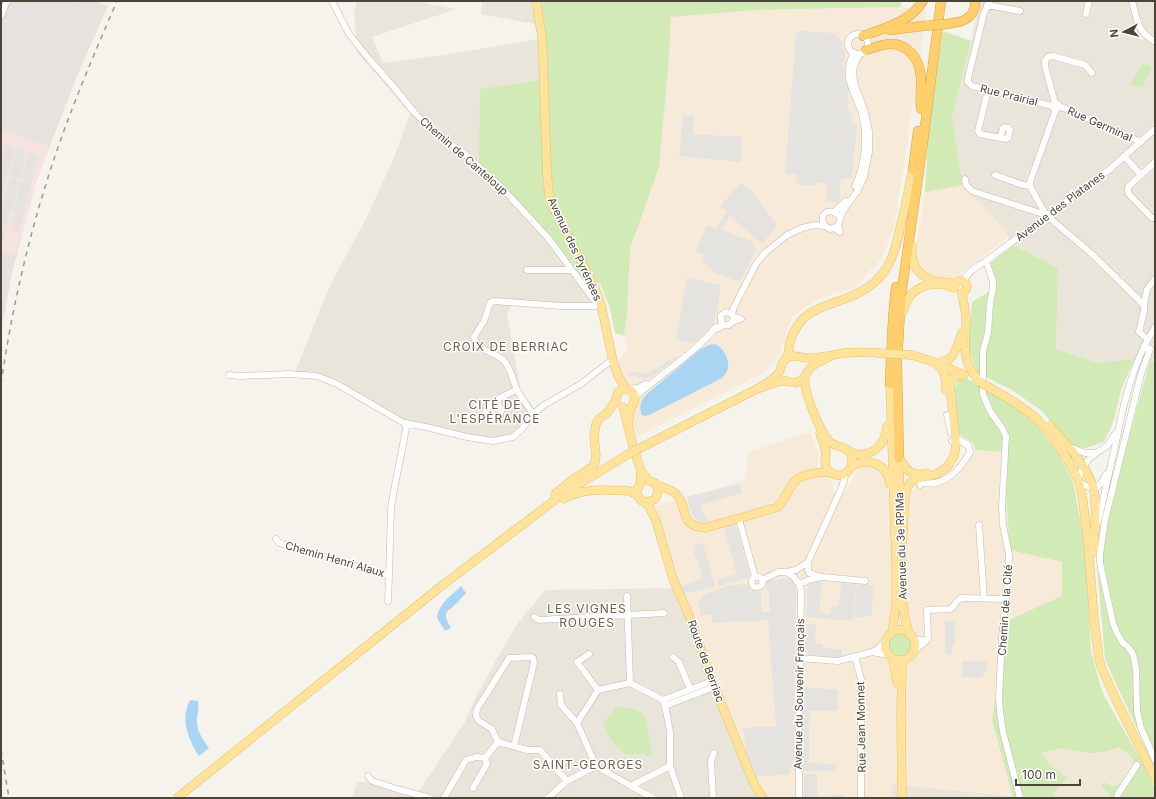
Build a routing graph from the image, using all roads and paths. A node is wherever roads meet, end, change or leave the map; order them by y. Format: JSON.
{"nodes":[{"id":1,"x":7,"y":1,"type":"edge"},
{"id":2,"x":332,"y":1,"type":"edge"},
{"id":3,"x":536,"y":1,"type":"edge"},
{"id":4,"x":923,"y":1,"type":"edge"},
{"id":5,"x":936,"y":1,"type":"edge"},
{"id":6,"x":941,"y":1,"type":"edge"},
{"id":7,"x":946,"y":1,"type":"edge"},
{"id":8,"x":975,"y":1,"type":"edge"},
{"id":9,"x":1090,"y":1,"type":"edge"},
{"id":10,"x":1132,"y":1,"type":"edge"},
{"id":11,"x":989,"y":3,"type":"edge"},
{"id":12,"x":1020,"y":11,"type":"dead end"},
{"id":13,"x":1086,"y":14,"type":"dead end"},
{"id":14,"x":1,"y":16,"type":"edge"},
{"id":15,"x":883,"y":31,"type":"junction"},
{"id":16,"x":873,"y":32,"type":"junction"},
{"id":17,"x":863,"y":36,"type":"junction"},
{"id":18,"x":1155,"y":42,"type":"edge"},
{"id":19,"x":862,"y":50,"type":"junction"},
{"id":20,"x":934,"y":59,"type":"junction"},
{"id":21,"x":1092,"y":72,"type":"dead end"},
{"id":22,"x":988,"y":90,"type":"junction"},
{"id":23,"x":1055,"y":106,"type":"junction"},
{"id":24,"x":921,"y":109,"type":"junction"},
{"id":25,"x":1155,"y":129,"type":"edge"},
{"id":26,"x":1000,"y":138,"type":"dead end"},
{"id":27,"x":1141,"y":142,"type":"junction"},
{"id":28,"x":922,"y":150,"type":"junction"},
{"id":29,"x":1124,"y":156,"type":"junction"},
{"id":30,"x":1155,"y":162,"type":"edge"},
{"id":31,"x":912,"y":172,"type":"junction"},
{"id":32,"x":995,"y":175,"type":"dead end"},
{"id":33,"x":1141,"y":175,"type":"junction"},
{"id":34,"x":965,"y":179,"type":"dead end"},
{"id":35,"x":1030,"y":186,"type":"junction"},
{"id":36,"x":834,"y":212,"type":"junction"},
{"id":37,"x":1046,"y":215,"type":"junction"},
{"id":38,"x":1155,"y":218,"type":"edge"},
{"id":39,"x":822,"y":219,"type":"junction"},
{"id":40,"x":837,"y":224,"type":"junction"},
{"id":41,"x":815,"y":225,"type":"junction"},
{"id":42,"x":825,"y":226,"type":"junction"},
{"id":43,"x":986,"y":261,"type":"junction"},
{"id":44,"x":528,"y":270,"type":"dead end"},
{"id":45,"x":571,"y":270,"type":"junction"},
{"id":46,"x":1155,"y":279,"type":"edge"},
{"id":47,"x":964,"y":280,"type":"junction"},
{"id":48,"x":955,"y":286,"type":"junction"},
{"id":49,"x":962,"y":293,"type":"junction"},
{"id":50,"x":599,"y":304,"type":"junction"},
{"id":51,"x":1144,"y":305,"type":"junction"},
{"id":52,"x":732,"y":316,"type":"junction"},
{"id":53,"x":900,"y":316,"type":"junction"},
{"id":54,"x":966,"y":320,"type":"junction"},
{"id":55,"x":723,"y":323,"type":"junction"},
{"id":56,"x":1155,"y":327,"type":"edge"},
{"id":57,"x":1148,"y":339,"type":"junction"},
{"id":58,"x":1144,"y":346,"type":"junction"},
{"id":59,"x":833,"y":355,"type":"junction"},
{"id":60,"x":912,"y":355,"type":"junction"},
{"id":61,"x":786,"y":358,"type":"junction"},
{"id":62,"x":803,"y":358,"type":"junction"},
{"id":63,"x":613,"y":361,"type":"junction"},
{"id":64,"x":942,"y":361,"type":"junction"},
{"id":65,"x":934,"y":362,"type":"junction"},
{"id":66,"x":781,"y":367,"type":"junction"},
{"id":67,"x":807,"y":375,"type":"junction"},
{"id":68,"x":964,"y":375,"type":"junction"},
{"id":69,"x":229,"y":376,"type":"dead end"},
{"id":70,"x":978,"y":379,"type":"junction"},
{"id":71,"x":653,"y":381,"type":"junction"},
{"id":72,"x":791,"y":382,"type":"junction"},
{"id":73,"x":890,"y":384,"type":"junction"},
{"id":74,"x":990,"y":386,"type":"junction"},
{"id":75,"x":757,"y":389,"type":"junction"},
{"id":76,"x":517,"y":390,"type":"junction"},
{"id":77,"x":622,"y":393,"type":"junction"},
{"id":78,"x":635,"y":397,"type":"junction"},
{"id":79,"x":497,"y":400,"type":"dead end"},
{"id":80,"x":632,"y":406,"type":"junction"},
{"id":81,"x":623,"y":407,"type":"junction"},
{"id":82,"x":533,"y":414,"type":"junction"},
{"id":83,"x":407,"y":423,"type":"junction"},
{"id":84,"x":1120,"y":424,"type":"junction"},
{"id":85,"x":628,"y":426,"type":"junction"},
{"id":86,"x":953,"y":442,"type":"junction"},
{"id":87,"x":839,"y":447,"type":"junction"},
{"id":88,"x":1069,"y":447,"type":"junction"},
{"id":89,"x":850,"y":452,"type":"junction"},
{"id":90,"x":1095,"y":453,"type":"junction"},
{"id":91,"x":627,"y":455,"type":"junction"},
{"id":92,"x":899,"y":458,"type":"junction"},
{"id":93,"x":825,"y":459,"type":"junction"},
{"id":94,"x":1112,"y":462,"type":"junction"},
{"id":95,"x":852,"y":466,"type":"junction"},
{"id":96,"x":1083,"y":467,"type":"junction"},
{"id":97,"x":641,"y":471,"type":"junction"},
{"id":98,"x":815,"y":473,"type":"junction"},
{"id":99,"x":846,"y":473,"type":"junction"},
{"id":100,"x":833,"y":474,"type":"junction"},
{"id":101,"x":1079,"y":481,"type":"junction"},
{"id":102,"x":653,"y":483,"type":"junction"},
{"id":103,"x":640,"y":484,"type":"junction"},
{"id":104,"x":920,"y":485,"type":"dead end"},
{"id":105,"x":1094,"y":488,"type":"junction"},
{"id":106,"x":670,"y":490,"type":"junction"},
{"id":107,"x":839,"y":494,"type":"junction"},
{"id":108,"x":637,"y":495,"type":"junction"},
{"id":109,"x":656,"y":498,"type":"junction"},
{"id":110,"x":645,"y":502,"type":"junction"},
{"id":111,"x":540,"y":506,"type":"junction"},
{"id":112,"x":739,"y":519,"type":"junction"},
{"id":113,"x":656,"y":520,"type":"junction"},
{"id":114,"x":979,"y":525,"type":"dead end"},
{"id":115,"x":895,"y":535,"type":"junction"},
{"id":116,"x":276,"y":539,"type":"dead end"},
{"id":117,"x":499,"y":543,"type":"junction"},
{"id":118,"x":1094,"y":559,"type":"junction"},
{"id":119,"x":808,"y":562,"type":"junction"},
{"id":120,"x":901,"y":567,"type":"junction"},
{"id":121,"x":798,"y":569,"type":"junction"},
{"id":122,"x":786,"y":572,"type":"junction"},
{"id":123,"x":389,"y":576,"type":"junction"},
{"id":124,"x":755,"y":577,"type":"junction"},
{"id":125,"x":804,"y":577,"type":"junction"},
{"id":126,"x":762,"y":580,"type":"junction"},
{"id":127,"x":865,"y":580,"type":"dead end"},
{"id":128,"x":444,"y":584,"type":"junction"},
{"id":129,"x":1093,"y":595,"type":"junction"},
{"id":130,"x":627,"y":596,"type":"dead end"},
{"id":131,"x":984,"y":598,"type":"junction"},
{"id":132,"x":1006,"y":599,"type":"junction"},
{"id":133,"x":388,"y":601,"type":"dead end"},
{"id":134,"x":664,"y":613,"type":"dead end"},
{"id":135,"x":628,"y":615,"type":"junction"},
{"id":136,"x":534,"y":617,"type":"dead end"},
{"id":137,"x":892,"y":632,"type":"junction"},
{"id":138,"x":911,"y":636,"type":"junction"},
{"id":139,"x":885,"y":641,"type":"junction"},
{"id":140,"x":926,"y":641,"type":"junction"},
{"id":141,"x":914,"y":651,"type":"junction"},
{"id":142,"x":872,"y":652,"type":"junction"},
{"id":143,"x":589,"y":654,"type":"dead end"},
{"id":144,"x":673,"y":657,"type":"dead end"},
{"id":145,"x":856,"y":657,"type":"junction"},
{"id":146,"x":891,"y":657,"type":"junction"},
{"id":147,"x":799,"y":658,"type":"junction"},
{"id":148,"x":904,"y":660,"type":"junction"},
{"id":149,"x":630,"y":683,"type":"junction"},
{"id":150,"x":713,"y":684,"type":"junction"},
{"id":151,"x":690,"y":689,"type":"junction"},
{"id":152,"x":598,"y":690,"type":"junction"},
{"id":153,"x":560,"y":694,"type":"dead end"},
{"id":154,"x":664,"y":703,"type":"junction"},
{"id":155,"x":901,"y":715,"type":"junction"},
{"id":156,"x":577,"y":723,"type":"junction"},
{"id":157,"x":498,"y":742,"type":"junction"},
{"id":158,"x":514,"y":746,"type":"junction"},
{"id":159,"x":714,"y":753,"type":"dead end"},
{"id":160,"x":484,"y":758,"type":"junction"},
{"id":161,"x":1153,"y":764,"type":"edge"},
{"id":162,"x":1138,"y":765,"type":"dead end"},
{"id":163,"x":596,"y":766,"type":"junction"},
{"id":164,"x":670,"y":766,"type":"junction"},
{"id":165,"x":368,"y":776,"type":"dead end"},
{"id":166,"x":1155,"y":778,"type":"edge"},
{"id":167,"x":567,"y":781,"type":"junction"},
{"id":168,"x":631,"y":786,"type":"junction"},
{"id":169,"x":473,"y":788,"type":"dead end"},
{"id":170,"x":177,"y":798,"type":"edge"},
{"id":171,"x":430,"y":798,"type":"edge"},
{"id":172,"x":444,"y":798,"type":"edge"},
{"id":173,"x":548,"y":798,"type":"edge"},
{"id":174,"x":653,"y":798,"type":"edge"},
{"id":175,"x":681,"y":798,"type":"edge"},
{"id":176,"x":714,"y":798,"type":"edge"},
{"id":177,"x":763,"y":798,"type":"edge"},
{"id":178,"x":799,"y":798,"type":"edge"},
{"id":179,"x":861,"y":798,"type":"edge"},
{"id":180,"x":902,"y":798,"type":"edge"},
{"id":181,"x":1020,"y":798,"type":"edge"},
{"id":182,"x":1117,"y":798,"type":"edge"}],
"edges":[{"from":1,"to":14,"type":"street"},
{"from":2,"to":45,"type":"street","name":"Chemin de Canteloup"},
{"from":3,"to":50,"type":"main road","name":"Avenue des Pyrénées"},
{"from":4,"to":16,"type":"highway"},
{"from":5,"to":24,"type":"highway"},
{"from":6,"to":20,"type":"highway"},
{"from":7,"to":20,"type":"highway"},
{"from":8,"to":15,"type":"highway","bridge":true},
{"from":9,"to":13,"type":"street"},
{"from":10,"to":18,"type":"street"},
{"from":11,"to":12,"type":"street"},
{"from":11,"to":22,"type":"street","name":"Rue Prairial"},
{"from":15,"to":16,"type":"highway"},
{"from":15,"to":19,"type":"highway"},
{"from":16,"to":17,"type":"highway"},
{"from":17,"to":19,"type":"street"},
{"from":17,"to":19,"type":"street"},
{"from":19,"to":24,"type":"highway"},
{"from":19,"to":36,"type":"street"},
{"from":19,"to":40,"type":"street"},
{"from":20,"to":28,"type":"highway"},
{"from":21,"to":23,"type":"street","name":"Rue Germinal"},
{"from":22,"to":23,"type":"street","name":"Rue Prairial"},
{"from":22,"to":26,"type":"street"},
{"from":23,"to":27,"type":"street","name":"Rue Germinal"},
{"from":23,"to":35,"type":"street"},
{"from":24,"to":31,"type":"highway"},
{"from":25,"to":27,"type":"street","name":"Avenue des Platanes"},
{"from":27,"to":29,"type":"street","name":"Avenue des Platanes"},
{"from":28,"to":48,"type":"main road"},
{"from":28,"to":53,"type":"highway"},
{"from":29,"to":33,"type":"street"},
{"from":29,"to":37,"type":"street","name":"Avenue des Platanes"},
{"from":30,"to":33,"type":"street"},
{"from":31,"to":61,"type":"main road"},
{"from":31,"to":73,"type":"highway"},
{"from":32,"to":35,"type":"street"},
{"from":33,"to":38,"type":"street"},
{"from":34,"to":37,"type":"street"},
{"from":35,"to":37,"type":"street"},
{"from":36,"to":39,"type":"street"},
{"from":36,"to":40,"type":"street"},
{"from":37,"to":43,"type":"street","name":"Avenue des Platanes"},
{"from":37,"to":51,"type":"street"},
{"from":39,"to":41,"type":"street"},
{"from":39,"to":42,"type":"street"},
{"from":40,"to":42,"type":"street"},
{"from":41,"to":42,"type":"street"},
{"from":41,"to":52,"type":"street"},
{"from":43,"to":47,"type":"street","name":"Avenue des Platanes"},
{"from":43,"to":132,"type":"street","name":"Chemin de la Cité"},
{"from":44,"to":45,"type":"street"},
{"from":45,"to":50,"type":"street","name":"Chemin de Canteloup"},
{"from":46,"to":51,"type":"street"},
{"from":47,"to":48,"type":"main road"},
{"from":47,"to":49,"type":"main road"},
{"from":48,"to":49,"type":"main road"},
{"from":48,"to":53,"type":"main road"},
{"from":49,"to":54,"type":"main road"},
{"from":50,"to":63,"type":"main road","name":"Avenue des Pyrénées"},
{"from":50,"to":76,"type":"street"},
{"from":51,"to":57,"type":"street"},
{"from":52,"to":55,"type":"street"},
{"from":52,"to":55,"type":"street"},
{"from":53,"to":92,"type":"highway"},
{"from":54,"to":64,"type":"main road"},
{"from":54,"to":70,"type":"main road"},
{"from":55,"to":71,"type":"street"},
{"from":56,"to":57,"type":"street"},
{"from":57,"to":58,"type":"street"},
{"from":58,"to":84,"type":"street"},
{"from":58,"to":161,"type":"street"},
{"from":59,"to":60,"type":"main road","bridge":true},
{"from":59,"to":62,"type":"main road"},
{"from":59,"to":67,"type":"main road"},
{"from":60,"to":64,"type":"main road"},
{"from":60,"to":65,"type":"main road"},
{"from":61,"to":62,"type":"main road"},
{"from":61,"to":66,"type":"main road"},
{"from":62,"to":67,"type":"main road"},
{"from":63,"to":77,"type":"main road","name":"Avenue des Pyrénées"},
{"from":63,"to":82,"type":"street"},
{"from":64,"to":70,"type":"main road"},
{"from":65,"to":68,"type":"main road"},
{"from":65,"to":86,"type":"main road"},
{"from":66,"to":72,"type":"main road"},
{"from":66,"to":75,"type":"main road"},
{"from":67,"to":72,"type":"main road"},
{"from":67,"to":87,"type":"main road"},
{"from":68,"to":70,"type":"main road"},
{"from":68,"to":86,"type":"main road"},
{"from":69,"to":83,"type":"street"},
{"from":70,"to":74,"type":"main road"},
{"from":71,"to":77,"type":"street"},
{"from":71,"to":78,"type":"street"},
{"from":72,"to":75,"type":"main road"},
{"from":72,"to":93,"type":"main road"},
{"from":73,"to":89,"type":"main road"},
{"from":73,"to":115,"type":"main road"},
{"from":74,"to":88,"type":"main road"},
{"from":74,"to":101,"type":"main road"},
{"from":75,"to":91,"type":"main road","bridge":true},
{"from":76,"to":79,"type":"street"},
{"from":76,"to":82,"type":"street"},
{"from":77,"to":78,"type":"main road"},
{"from":77,"to":81,"type":"main road"},
{"from":77,"to":111,"type":"main road"},
{"from":78,"to":80,"type":"main road"},
{"from":80,"to":81,"type":"main road"},
{"from":80,"to":85,"type":"main road"},
{"from":81,"to":85,"type":"main road"},
{"from":82,"to":83,"type":"street"},
{"from":83,"to":123,"type":"street","name":"Chemin Henri Alaux"},
{"from":84,"to":90,"type":"street"},
{"from":84,"to":94,"type":"street"},
{"from":85,"to":97,"type":"main road"},
{"from":86,"to":92,"type":"main road"},
{"from":86,"to":104,"type":"street"},
{"from":86,"to":120,"type":"main road"},
{"from":87,"to":89,"type":"main road"},
{"from":87,"to":93,"type":"main road"},
{"from":88,"to":90,"type":"street"},
{"from":88,"to":96,"type":"main road"},
{"from":89,"to":95,"type":"main road"},
{"from":90,"to":96,"type":"street"},
{"from":91,"to":111,"type":"main road"},
{"from":91,"to":117,"type":"main road"},
{"from":92,"to":120,"type":"main road","name":"Avenue du 3e RPIMa"},
{"from":93,"to":98,"type":"main road"},
{"from":93,"to":100,"type":"main road"},
{"from":94,"to":105,"type":"street"},
{"from":94,"to":118,"type":"street"},
{"from":95,"to":99,"type":"main road"},
{"from":95,"to":115,"type":"main road"},
{"from":96,"to":101,"type":"street"},
{"from":96,"to":105,"type":"main road"},
{"from":97,"to":102,"type":"main road"},
{"from":97,"to":103,"type":"main road"},
{"from":98,"to":100,"type":"main road"},
{"from":98,"to":112,"type":"main road"},
{"from":99,"to":100,"type":"main road"},
{"from":99,"to":107,"type":"street","name":"Avenue du Souvenir Français"},
{"from":100,"to":107,"type":"street"},
{"from":101,"to":105,"type":"street"},
{"from":101,"to":129,"type":"main road"},
{"from":102,"to":103,"type":"main road"},
{"from":102,"to":106,"type":"main road"},
{"from":102,"to":109,"type":"main road"},
{"from":103,"to":108,"type":"main road"},
{"from":105,"to":118,"type":"main road"},
{"from":106,"to":109,"type":"main road"},
{"from":106,"to":112,"type":"main road"},
{"from":107,"to":119,"type":"street","name":"Avenue du Souvenir Français"},
{"from":108,"to":110,"type":"main road"},
{"from":108,"to":117,"type":"main road"},
{"from":109,"to":110,"type":"main road"},
{"from":109,"to":113,"type":"main road","name":"Route de Berriac"},
{"from":110,"to":113,"type":"main road","name":"Route de Berriac"},
{"from":111,"to":128,"type":"main road"},
{"from":112,"to":124,"type":"street"},
{"from":113,"to":150,"type":"main road","name":"Route de Berriac"},
{"from":114,"to":131,"type":"street"},
{"from":115,"to":137,"type":"main road","name":"Avenue du 3e RPIMa"},
{"from":116,"to":123,"type":"street","name":"Chemin Henri Alaux"},
{"from":117,"to":128,"type":"main road"},
{"from":118,"to":129,"type":"main road"},
{"from":119,"to":121,"type":"street"},
{"from":119,"to":125,"type":"street","name":"Avenue du Souvenir Français"},
{"from":120,"to":138,"type":"main road","name":"Avenue du 3e RPIMa"},
{"from":121,"to":122,"type":"street"},
{"from":121,"to":125,"type":"street"},
{"from":121,"to":125,"type":"street"},
{"from":122,"to":125,"type":"street"},
{"from":122,"to":126,"type":"street"},
{"from":123,"to":133,"type":"street"},
{"from":124,"to":126,"type":"street"},
{"from":124,"to":126,"type":"street"},
{"from":125,"to":127,"type":"street"},
{"from":125,"to":147,"type":"street","name":"Avenue du Souvenir Français"},
{"from":128,"to":170,"type":"main road"},
{"from":129,"to":161,"type":"main road"},
{"from":130,"to":135,"type":"street"},
{"from":131,"to":132,"type":"street"},
{"from":131,"to":140,"type":"street"},
{"from":132,"to":181,"type":"street","name":"Chemin de la Cité"},
{"from":134,"to":135,"type":"street"},
{"from":135,"to":136,"type":"street"},
{"from":135,"to":149,"type":"street"},
{"from":137,"to":138,"type":"main road"},
{"from":137,"to":139,"type":"main road"},
{"from":138,"to":140,"type":"street"},
{"from":138,"to":141,"type":"main road"},
{"from":139,"to":142,"type":"street"},
{"from":139,"to":146,"type":"main road"},
{"from":140,"to":141,"type":"street"},
{"from":141,"to":148,"type":"main road"},
{"from":142,"to":145,"type":"street"},
{"from":142,"to":146,"type":"street"},
{"from":143,"to":152,"type":"street"},
{"from":144,"to":151,"type":"street"},
{"from":145,"to":147,"type":"street"},
{"from":145,"to":179,"type":"street","name":"Rue Jean Monnet"},
{"from":146,"to":148,"type":"main road"},
{"from":146,"to":155,"type":"main road"},
{"from":147,"to":178,"type":"street","name":"Avenue du Souvenir Français"},
{"from":148,"to":155,"type":"main road"},
{"from":149,"to":152,"type":"street"},
{"from":149,"to":154,"type":"street"},
{"from":150,"to":151,"type":"street"},
{"from":150,"to":154,"type":"street"},
{"from":150,"to":177,"type":"main road","name":"Route de Berriac"},
{"from":151,"to":154,"type":"street"},
{"from":152,"to":156,"type":"street"},
{"from":153,"to":156,"type":"street"},
{"from":154,"to":164,"type":"street"},
{"from":155,"to":180,"type":"main road"},
{"from":156,"to":163,"type":"street"},
{"from":157,"to":158,"type":"street"},
{"from":157,"to":158,"type":"street"},
{"from":157,"to":160,"type":"street"},
{"from":158,"to":167,"type":"street"},
{"from":159,"to":176,"type":"street"},
{"from":160,"to":169,"type":"street"},
{"from":160,"to":172,"type":"street"},
{"from":161,"to":166,"type":"main road"},
{"from":162,"to":182,"type":"street"},
{"from":163,"to":167,"type":"street"},
{"from":163,"to":168,"type":"street"},
{"from":164,"to":168,"type":"street"},
{"from":164,"to":175,"type":"street"},
{"from":165,"to":171,"type":"street"},
{"from":167,"to":173,"type":"street"},
{"from":168,"to":174,"type":"street"}]}
